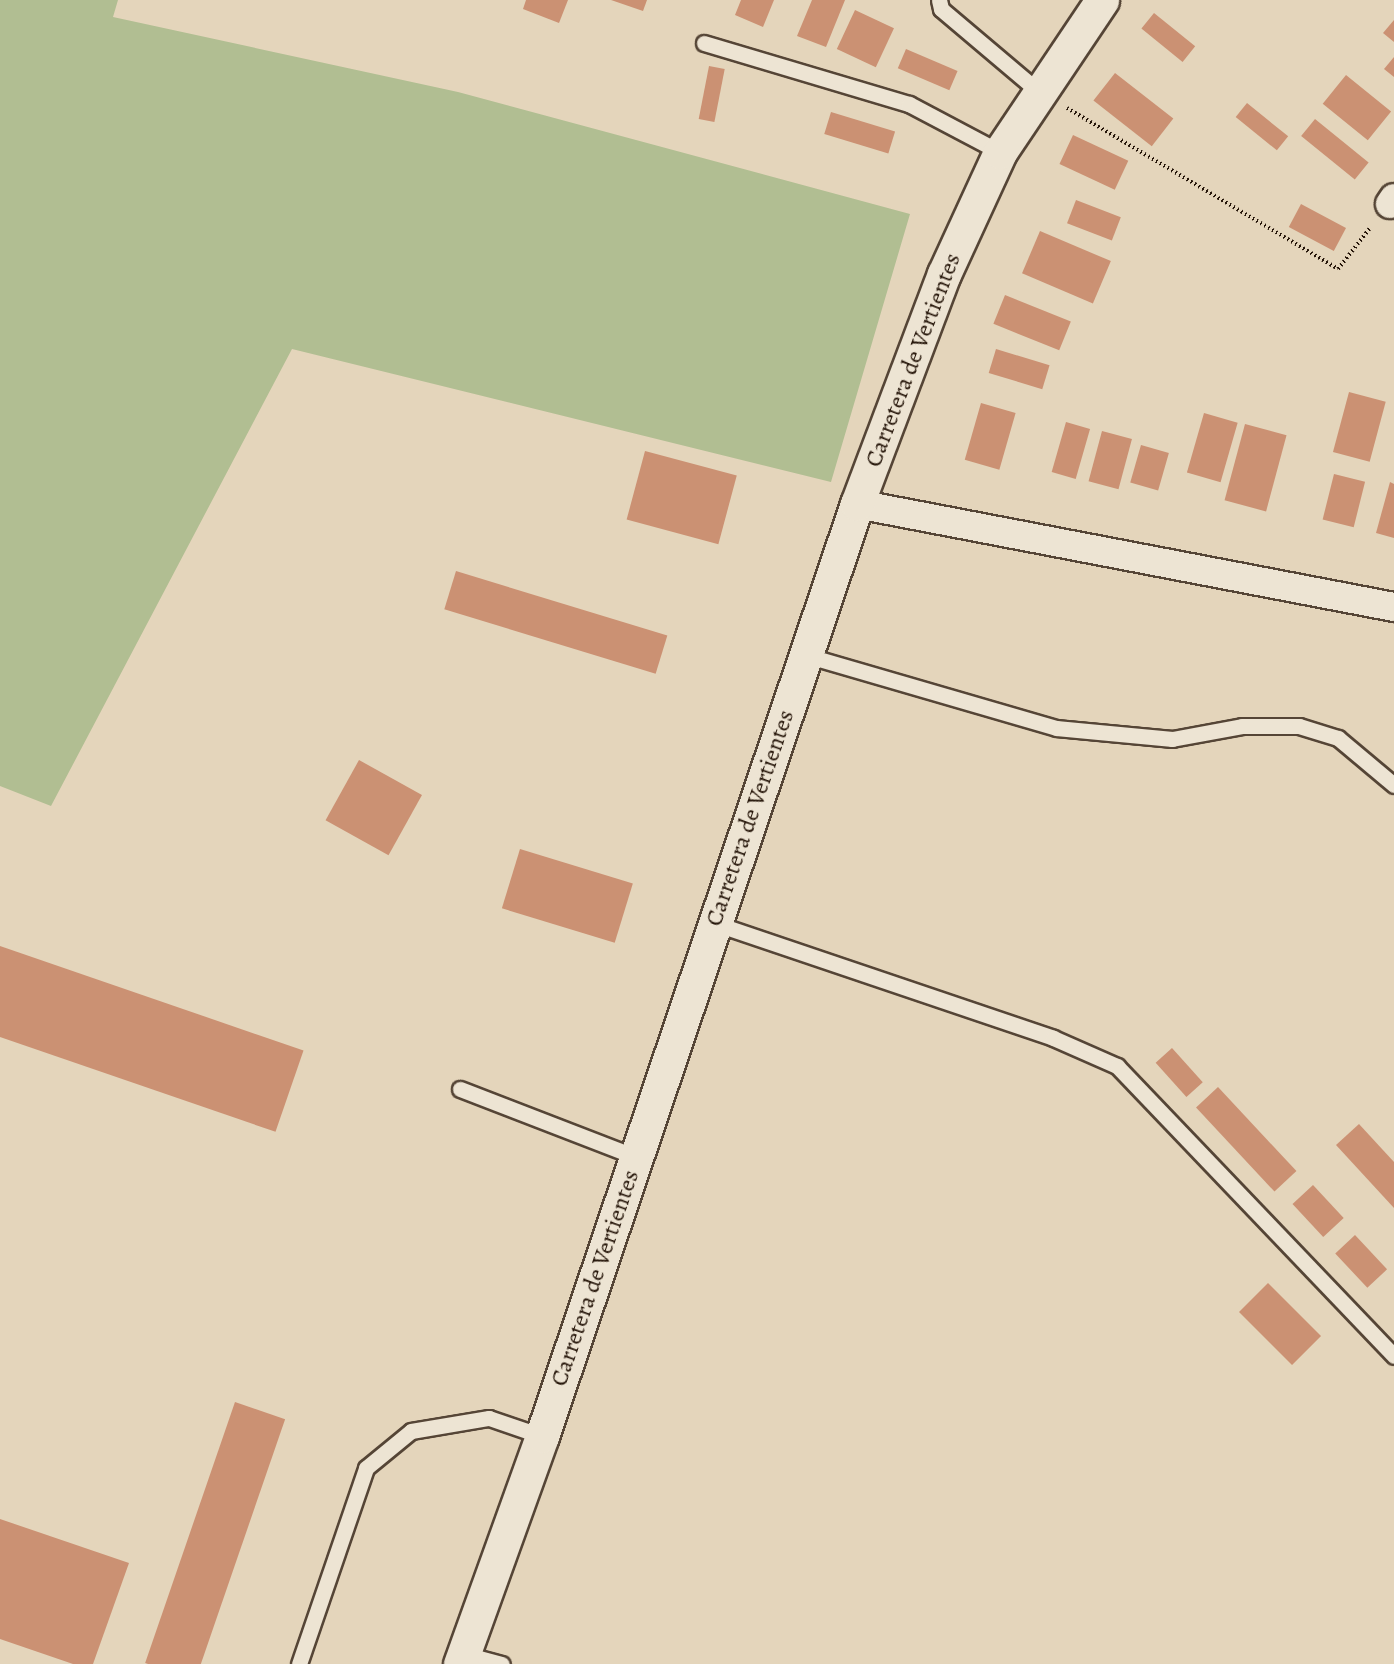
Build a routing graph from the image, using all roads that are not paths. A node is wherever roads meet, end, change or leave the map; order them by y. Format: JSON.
{"nodes":[{"id":1,"x":939,"y":0,"type":"edge"},
{"id":2,"x":1102,"y":0,"type":"edge"},
{"id":3,"x":704,"y":44,"type":"dead end"},
{"id":4,"x":1038,"y":91,"type":"junction"},
{"id":5,"x":1000,"y":152,"type":"junction"},
{"id":6,"x":857,"y":504,"type":"junction"},
{"id":7,"x":1394,"y":607,"type":"edge"},
{"id":8,"x":806,"y":655,"type":"junction"},
{"id":9,"x":1394,"y":785,"type":"edge"},
{"id":10,"x":714,"y":923,"type":"junction"},
{"id":11,"x":460,"y":1089,"type":"dead end"},
{"id":12,"x":636,"y":1157,"type":"junction"},
{"id":13,"x":1394,"y":1356,"type":"edge"},
{"id":14,"x":542,"y":1436,"type":"junction"},
{"id":15,"x":462,"y":1659,"type":"edge"},
{"id":16,"x":299,"y":1664,"type":"edge"},
{"id":17,"x":502,"y":1664,"type":"edge"}],
"edges":[{"from":1,"to":4,"type":"lane"},
{"from":2,"to":4,"type":"main road","name":"Carretera de Vertientes"},
{"from":3,"to":5,"type":"lane"},
{"from":4,"to":5,"type":"main road","name":"Carretera de Vertientes"},
{"from":5,"to":6,"type":"main road","name":"Carretera de Vertientes"},
{"from":6,"to":7,"type":"street"},
{"from":6,"to":8,"type":"main road","name":"Carretera de Vertientes"},
{"from":8,"to":9,"type":"lane"},
{"from":8,"to":10,"type":"main road","name":"Carretera de Vertientes"},
{"from":10,"to":12,"type":"main road","name":"Carretera de Vertientes"},
{"from":10,"to":13,"type":"lane"},
{"from":11,"to":12,"type":"lane"},
{"from":12,"to":14,"type":"main road","name":"Carretera de Vertientes"},
{"from":14,"to":15,"type":"main road","name":"Carretera de Vertientes"},
{"from":14,"to":16,"type":"lane"},
{"from":15,"to":17,"type":"lane"}]}
